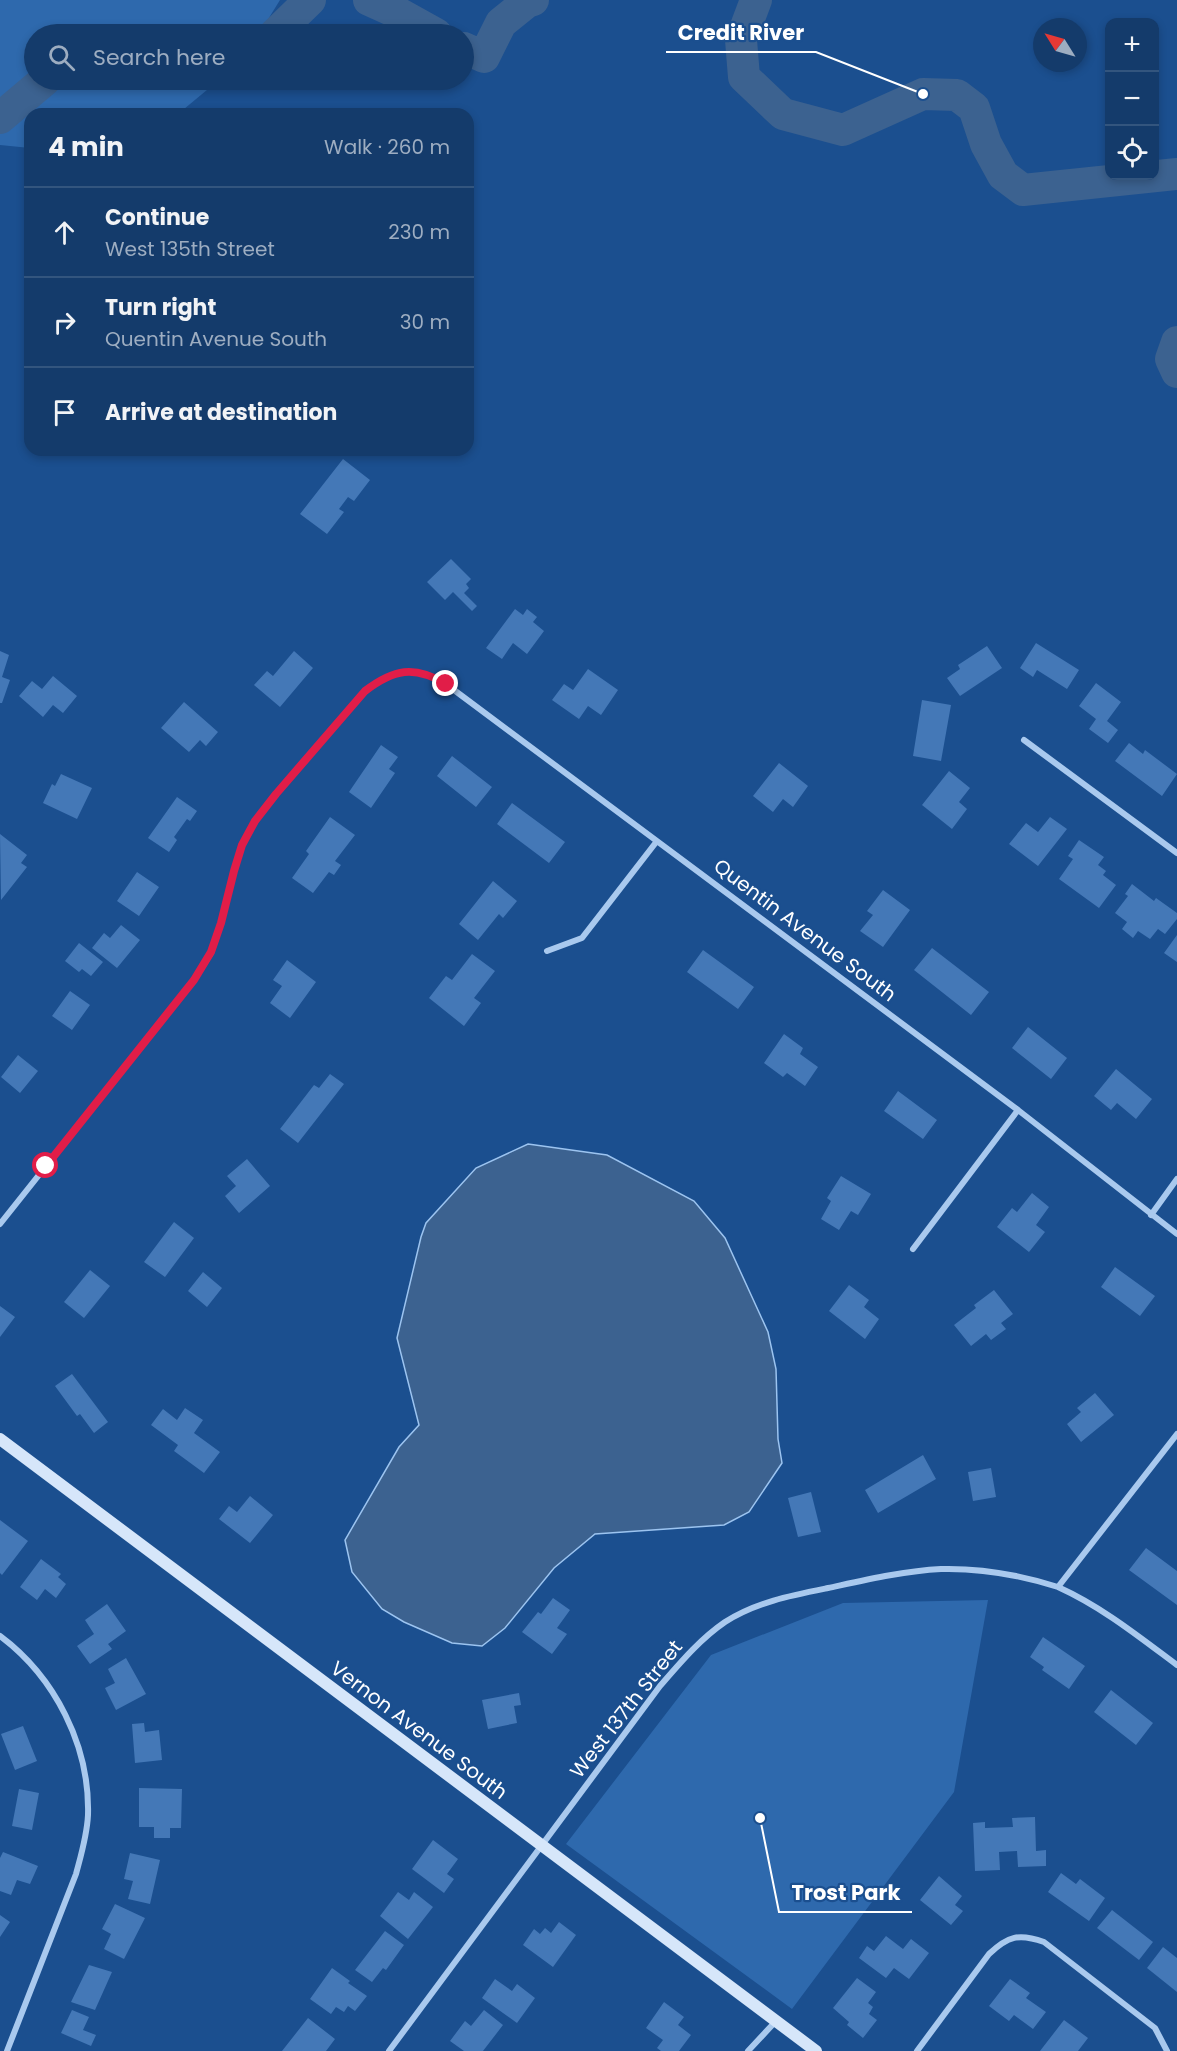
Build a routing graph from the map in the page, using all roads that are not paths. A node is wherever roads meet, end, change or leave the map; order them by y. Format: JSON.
{"nodes":[{"id":1,"x":1024,"y":740,"type":"dead end"},
{"id":2,"x":657,"y":841,"type":"junction"},
{"id":3,"x":1177,"y":853,"type":"edge"},
{"id":4,"x":547,"y":951,"type":"dead end"},
{"id":5,"x":1018,"y":1110,"type":"junction"},
{"id":6,"x":1177,"y":1179,"type":"edge"},
{"id":7,"x":1151,"y":1215,"type":"junction"},
{"id":8,"x":0,"y":1224,"type":"edge"},
{"id":9,"x":1177,"y":1234,"type":"edge"},
{"id":10,"x":913,"y":1250,"type":"dead end"},
{"id":11,"x":1177,"y":1434,"type":"edge"},
{"id":12,"x":0,"y":1439,"type":"edge"},
{"id":13,"x":1058,"y":1587,"type":"junction"},
{"id":14,"x":0,"y":1636,"type":"edge"},
{"id":15,"x":1177,"y":1665,"type":"edge"},
{"id":16,"x":541,"y":1846,"type":"junction"},
{"id":17,"x":777,"y":2021,"type":"junction"},
{"id":18,"x":7,"y":2051,"type":"edge"},
{"id":19,"x":389,"y":2051,"type":"edge"},
{"id":20,"x":748,"y":2051,"type":"edge"},
{"id":21,"x":816,"y":2051,"type":"edge"},
{"id":22,"x":917,"y":2051,"type":"edge"},
{"id":23,"x":1167,"y":2051,"type":"edge"}],
"edges":[{"from":1,"to":3,"type":"street"},
{"from":2,"to":4,"type":"street"},
{"from":2,"to":5,"type":"street","name":"Quentin Avenue South"},
{"from":2,"to":8,"type":"street","name":"Quentin Avenue South"},
{"from":5,"to":7,"type":"street","name":"Quentin Avenue South"},
{"from":5,"to":10,"type":"street"},
{"from":6,"to":7,"type":"street"},
{"from":7,"to":9,"type":"street","name":"Quentin Avenue South"},
{"from":11,"to":13,"type":"street"},
{"from":12,"to":16,"type":"street","name":"Vernon Avenue South"},
{"from":13,"to":15,"type":"street","name":"West 137th Street"},
{"from":13,"to":16,"type":"street","name":"West 137th Street"},
{"from":14,"to":18,"type":"street"},
{"from":16,"to":17,"type":"street","name":"Vernon Avenue South"},
{"from":16,"to":19,"type":"street","name":"West 137th Street"},
{"from":17,"to":20,"type":"street"},
{"from":17,"to":21,"type":"street","name":"Vernon Avenue South"},
{"from":22,"to":23,"type":"street"}]}
